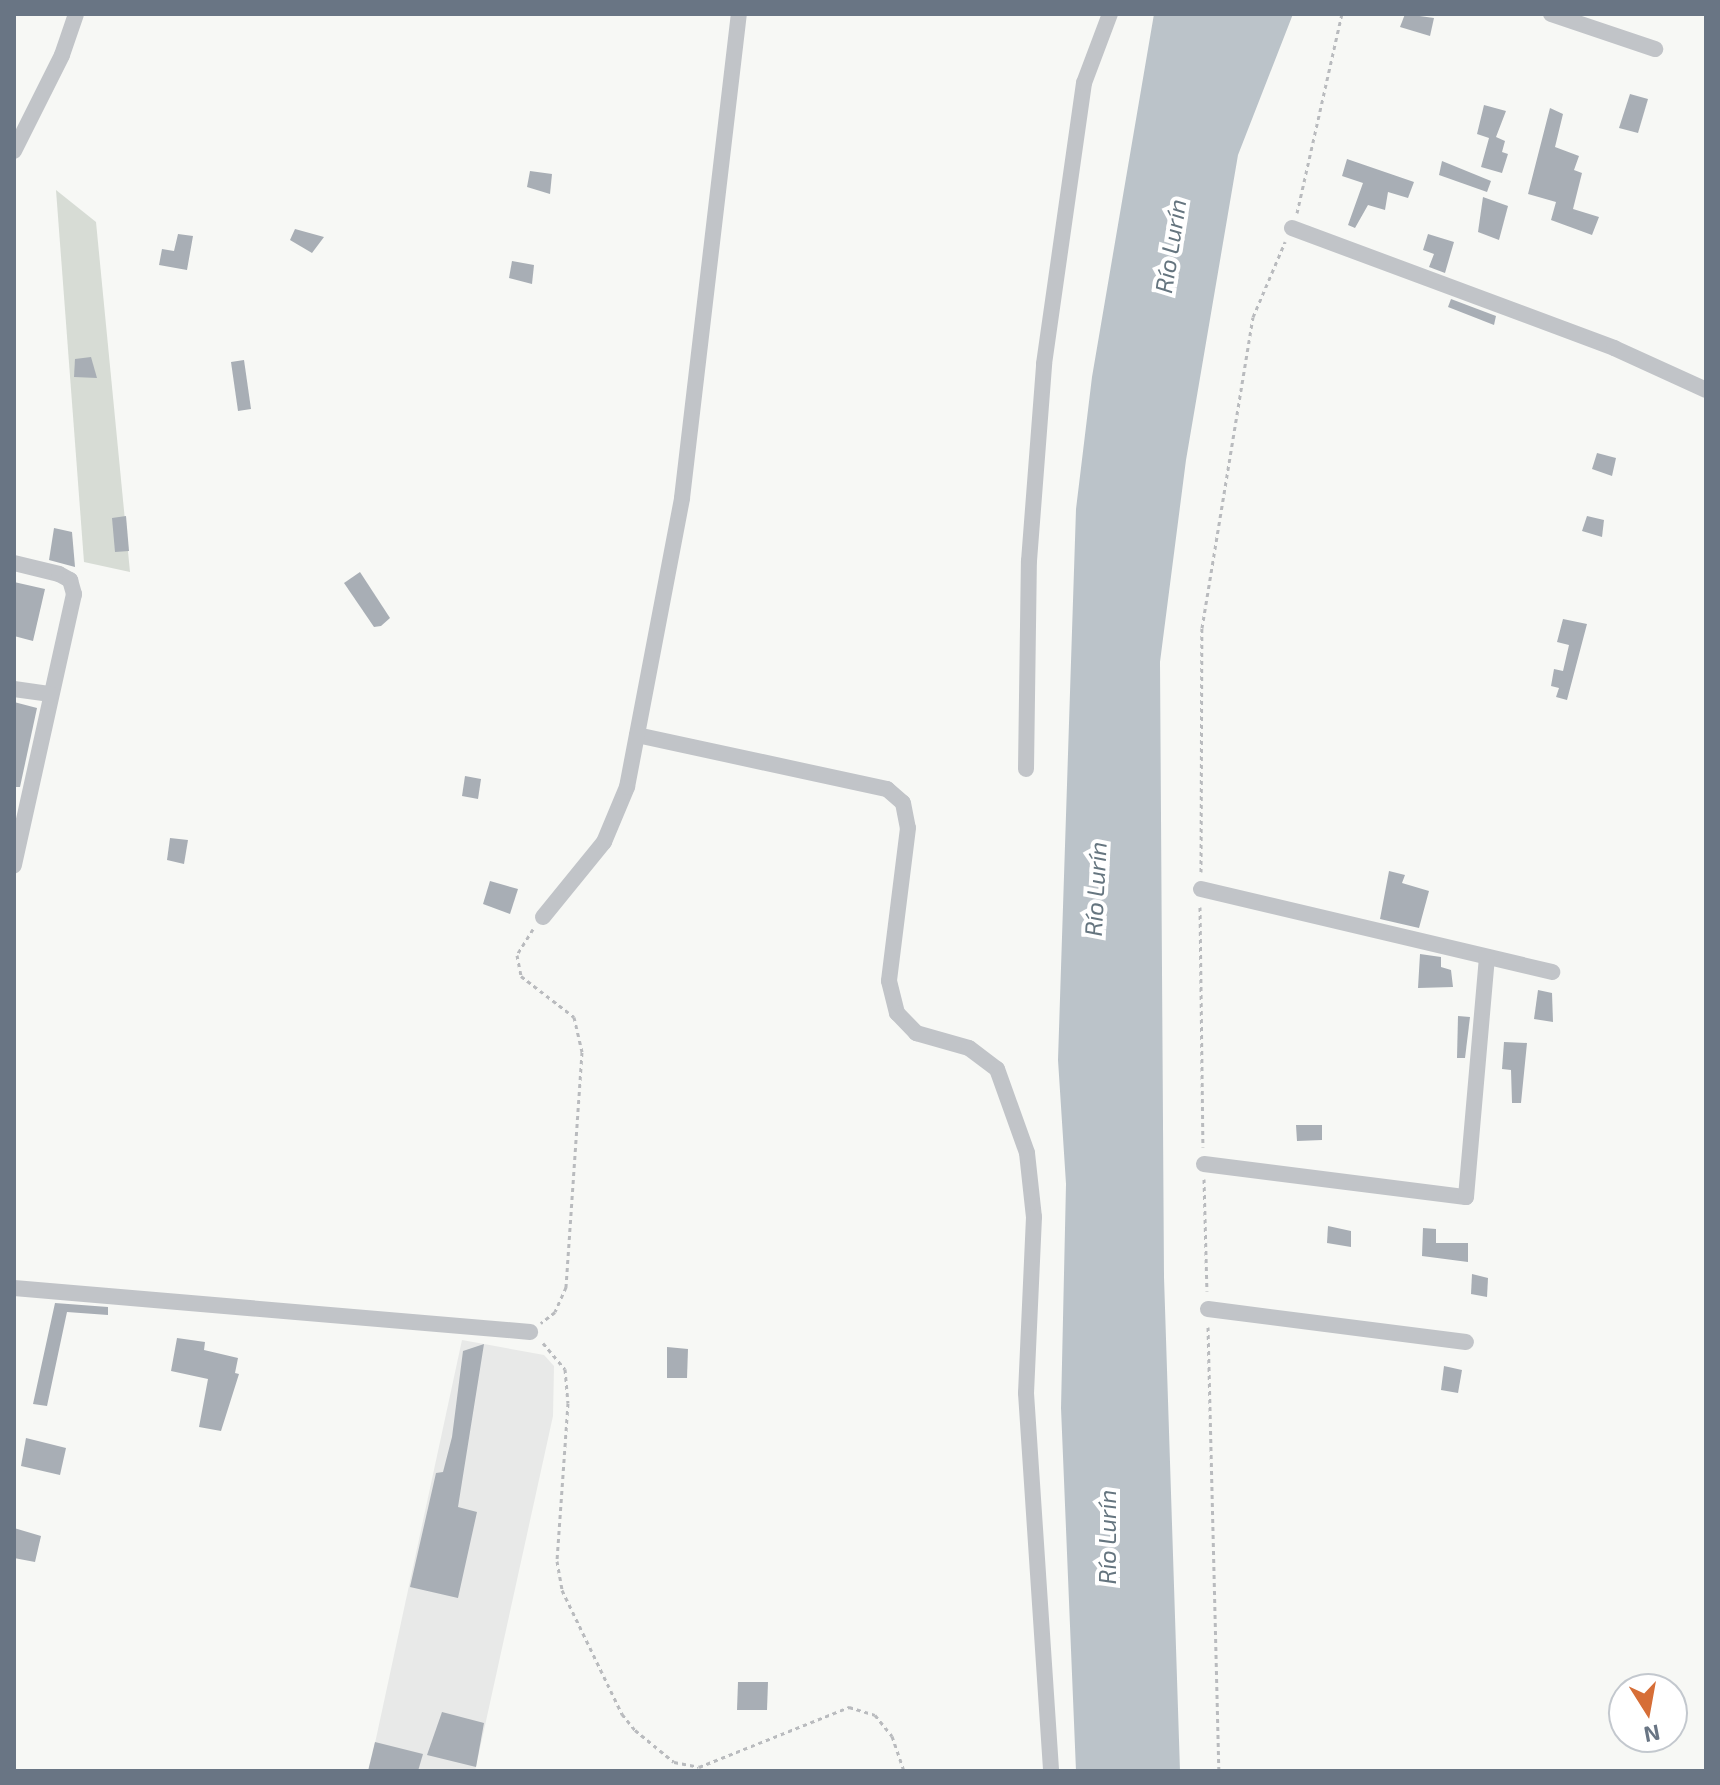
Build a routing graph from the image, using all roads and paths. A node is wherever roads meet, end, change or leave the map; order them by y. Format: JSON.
{"nodes":[{"id":1,"x":76,"y":14,"type":"edge"},
{"id":2,"x":739,"y":14,"type":"edge"},
{"id":3,"x":1110,"y":14,"type":"edge"},
{"id":4,"x":1551,"y":14,"type":"edge"},
{"id":5,"x":1655,"y":49,"type":"dead end"},
{"id":6,"x":15,"y":141,"type":"edge"},
{"id":7,"x":1292,"y":228,"type":"dead end"},
{"id":8,"x":1706,"y":390,"type":"edge"},
{"id":9,"x":14,"y":563,"type":"edge"},
{"id":10,"x":14,"y":689,"type":"edge"},
{"id":11,"x":51,"y":694,"type":"junction"},
{"id":12,"x":637,"y":735,"type":"junction"},
{"id":13,"x":1026,"y":769,"type":"dead end"},
{"id":14,"x":14,"y":865,"type":"edge"},
{"id":15,"x":1201,"y":889,"type":"dead end"},
{"id":16,"x":543,"y":917,"type":"joint"},
{"id":17,"x":1487,"y":957,"type":"junction"},
{"id":18,"x":1552,"y":972,"type":"dead end"},
{"id":19,"x":1204,"y":1164,"type":"dead end"},
{"id":20,"x":14,"y":1288,"type":"edge"},
{"id":21,"x":1208,"y":1309,"type":"dead end"},
{"id":22,"x":530,"y":1332,"type":"junction"},
{"id":23,"x":1466,"y":1342,"type":"dead end"},
{"id":24,"x":904,"y":1771,"type":"edge"},
{"id":25,"x":1051,"y":1771,"type":"edge"}],
"edges":[{"from":1,"to":6,"type":"street"},
{"from":2,"to":12,"type":"street"},
{"from":3,"to":13,"type":"street"},
{"from":4,"to":5,"type":"street"},
{"from":7,"to":8,"type":"street"},
{"from":9,"to":11,"type":"street"},
{"from":10,"to":11,"type":"street"},
{"from":11,"to":14,"type":"street"},
{"from":12,"to":16,"type":"street"},
{"from":12,"to":25,"type":"street"},
{"from":15,"to":17,"type":"street"},
{"from":16,"to":22,"type":"path"},
{"from":17,"to":18,"type":"street"},
{"from":17,"to":19,"type":"street"},
{"from":20,"to":22,"type":"street"},
{"from":21,"to":23,"type":"street"},
{"from":22,"to":24,"type":"path"}]}
